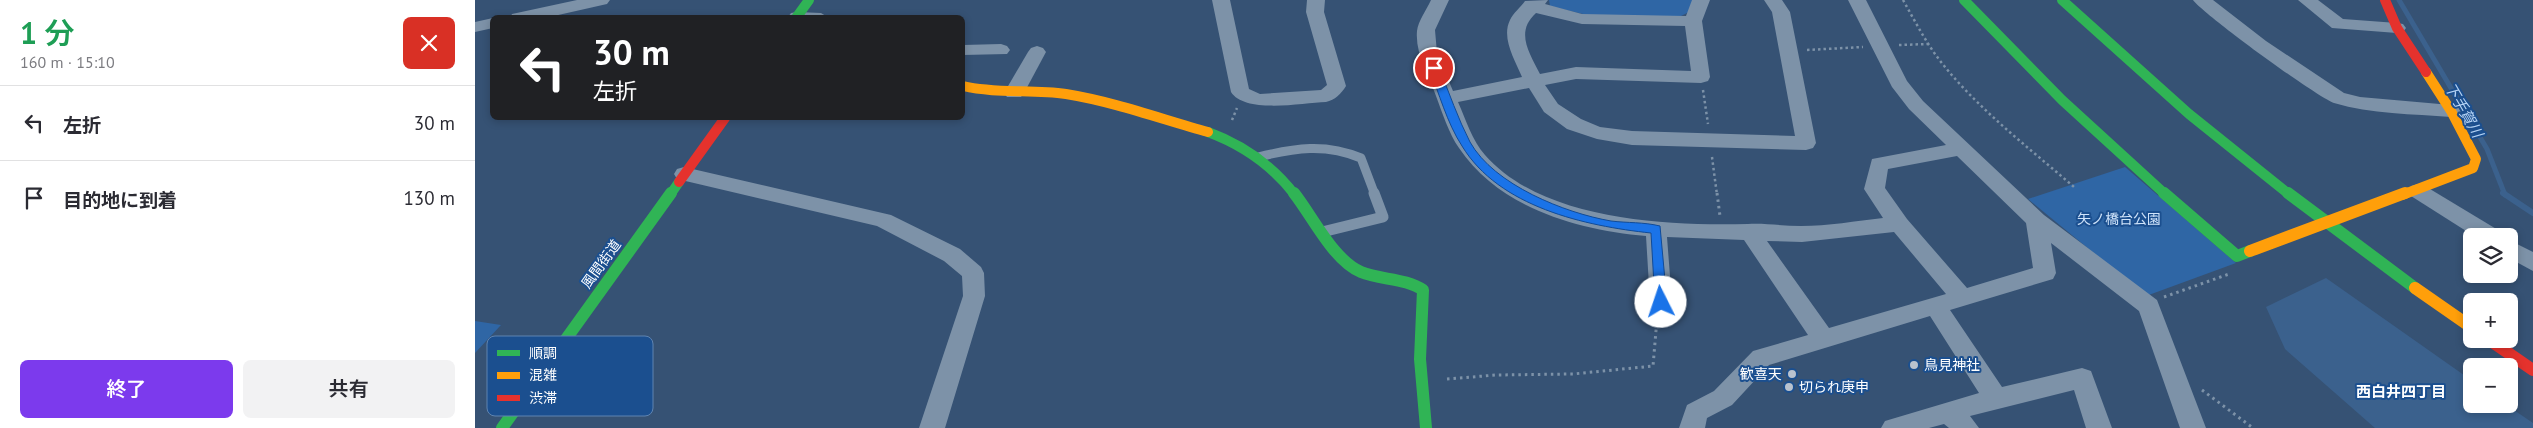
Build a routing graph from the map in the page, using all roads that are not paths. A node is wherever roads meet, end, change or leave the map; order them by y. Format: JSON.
{"nodes":[{"id":1,"x":601,"y":0,"type":"edge"},
{"id":2,"x":809,"y":0,"type":"edge"},
{"id":3,"x":1221,"y":0,"type":"edge"},
{"id":4,"x":1316,"y":0,"type":"edge"},
{"id":5,"x":1440,"y":0,"type":"edge"},
{"id":6,"x":1701,"y":0,"type":"edge"},
{"id":7,"x":1773,"y":0,"type":"edge"},
{"id":8,"x":1857,"y":0,"type":"edge"},
{"id":9,"x":1964,"y":0,"type":"edge"},
{"id":10,"x":2062,"y":0,"type":"edge"},
{"id":11,"x":2202,"y":0,"type":"edge"},
{"id":12,"x":2307,"y":0,"type":"edge"},
{"id":13,"x":2385,"y":0,"type":"edge"},
{"id":14,"x":1535,"y":2,"type":"edge"},
{"id":15,"x":533,"y":15,"type":"edge"},
{"id":16,"x":798,"y":15,"type":"edge"},
{"id":17,"x":1693,"y":21,"type":"junction"},
{"id":18,"x":490,"y":24,"type":"edge"},
{"id":19,"x":475,"y":27,"type":"edge"},
{"id":20,"x":2397,"y":28,"type":"junction"},
{"id":21,"x":965,"y":50,"type":"edge"},
{"id":22,"x":1001,"y":50,"type":"dead end"},
{"id":23,"x":1037,"y":52,"type":"dead end"},
{"id":24,"x":1533,"y":80,"type":"junction"},
{"id":25,"x":965,"y":87,"type":"edge"},
{"id":26,"x":1014,"y":93,"type":"junction"},
{"id":27,"x":1446,"y":98,"type":"junction"},
{"id":28,"x":2451,"y":111,"type":"junction"},
{"id":29,"x":724,"y":120,"type":"edge"},
{"id":30,"x":1960,"y":149,"type":"junction"},
{"id":31,"x":1258,"y":157,"type":"junction"},
{"id":32,"x":684,"y":174,"type":"junction"},
{"id":33,"x":2418,"y":190,"type":"junction"},
{"id":34,"x":2036,"y":220,"type":"junction"},
{"id":35,"x":2328,"y":223,"type":"junction"},
{"id":36,"x":1899,"y":224,"type":"junction"},
{"id":37,"x":2477,"y":228,"type":"edge"},
{"id":38,"x":1656,"y":229,"type":"junction"},
{"id":39,"x":1749,"y":231,"type":"junction"},
{"id":40,"x":1321,"y":232,"type":"junction"},
{"id":41,"x":2518,"y":254,"type":"edge"},
{"id":42,"x":2533,"y":263,"type":"edge"},
{"id":43,"x":1962,"y":297,"type":"junction"},
{"id":44,"x":1661,"y":302,"type":"road end"},
{"id":45,"x":1935,"y":306,"type":"junction"},
{"id":46,"x":2463,"y":321,"type":"edge"},
{"id":47,"x":568,"y":336,"type":"edge"},
{"id":48,"x":1824,"y":339,"type":"junction"},
{"id":49,"x":2501,"y":348,"type":"edge"},
{"id":50,"x":2533,"y":370,"type":"edge"},
{"id":51,"x":1996,"y":398,"type":"junction"},
{"id":52,"x":511,"y":416,"type":"edge"},
{"id":53,"x":1957,"y":420,"type":"edge"},
{"id":54,"x":502,"y":428,"type":"edge"},
{"id":55,"x":932,"y":428,"type":"edge"},
{"id":56,"x":1426,"y":428,"type":"edge"},
{"id":57,"x":1692,"y":428,"type":"edge"},
{"id":58,"x":1894,"y":428,"type":"edge"},
{"id":59,"x":2099,"y":428,"type":"edge"},
{"id":60,"x":2193,"y":428,"type":"edge"}],
"edges":[{"from":1,"to":15,"type":"street"},
{"from":2,"to":16,"type":"street"},
{"from":3,"to":4,"type":"street"},
{"from":5,"to":27,"type":"street"},
{"from":6,"to":17,"type":"street"},
{"from":7,"to":24,"type":"street"},
{"from":8,"to":30,"type":"street"},
{"from":9,"to":35,"type":"street"},
{"from":10,"to":35,"type":"street"},
{"from":11,"to":28,"type":"street"},
{"from":12,"to":20,"type":"street"},
{"from":13,"to":20,"type":"street"},
{"from":14,"to":17,"type":"street"},
{"from":14,"to":24,"type":"street"},
{"from":17,"to":24,"type":"street"},
{"from":18,"to":19,"type":"street"},
{"from":20,"to":28,"type":"street"},
{"from":21,"to":22,"type":"street"},
{"from":23,"to":26,"type":"street"},
{"from":24,"to":27,"type":"street"},
{"from":25,"to":26,"type":"street"},
{"from":26,"to":31,"type":"street"},
{"from":27,"to":38,"type":"street"},
{"from":28,"to":33,"type":"street"},
{"from":29,"to":32,"type":"street","name":"風間街道"},
{"from":30,"to":34,"type":"street"},
{"from":30,"to":36,"type":"street"},
{"from":31,"to":40,"type":"street"},
{"from":31,"to":40,"type":"lane"},
{"from":32,"to":47,"type":"street","name":"風間街道"},
{"from":32,"to":55,"type":"street"},
{"from":33,"to":35,"type":"street"},
{"from":33,"to":37,"type":"street"},
{"from":34,"to":43,"type":"street"},
{"from":34,"to":60,"type":"street"},
{"from":35,"to":46,"type":"street"},
{"from":36,"to":39,"type":"street"},
{"from":36,"to":43,"type":"street"},
{"from":38,"to":39,"type":"street"},
{"from":38,"to":44,"type":"street"},
{"from":39,"to":48,"type":"street"},
{"from":40,"to":56,"type":"street"},
{"from":41,"to":42,"type":"street"},
{"from":43,"to":45,"type":"street"},
{"from":45,"to":48,"type":"street"},
{"from":45,"to":51,"type":"street"},
{"from":48,"to":57,"type":"street"},
{"from":49,"to":50,"type":"street"},
{"from":51,"to":53,"type":"street"},
{"from":51,"to":59,"type":"street"},
{"from":52,"to":54,"type":"street","name":"風間街道"},
{"from":53,"to":58,"type":"street"}]}
